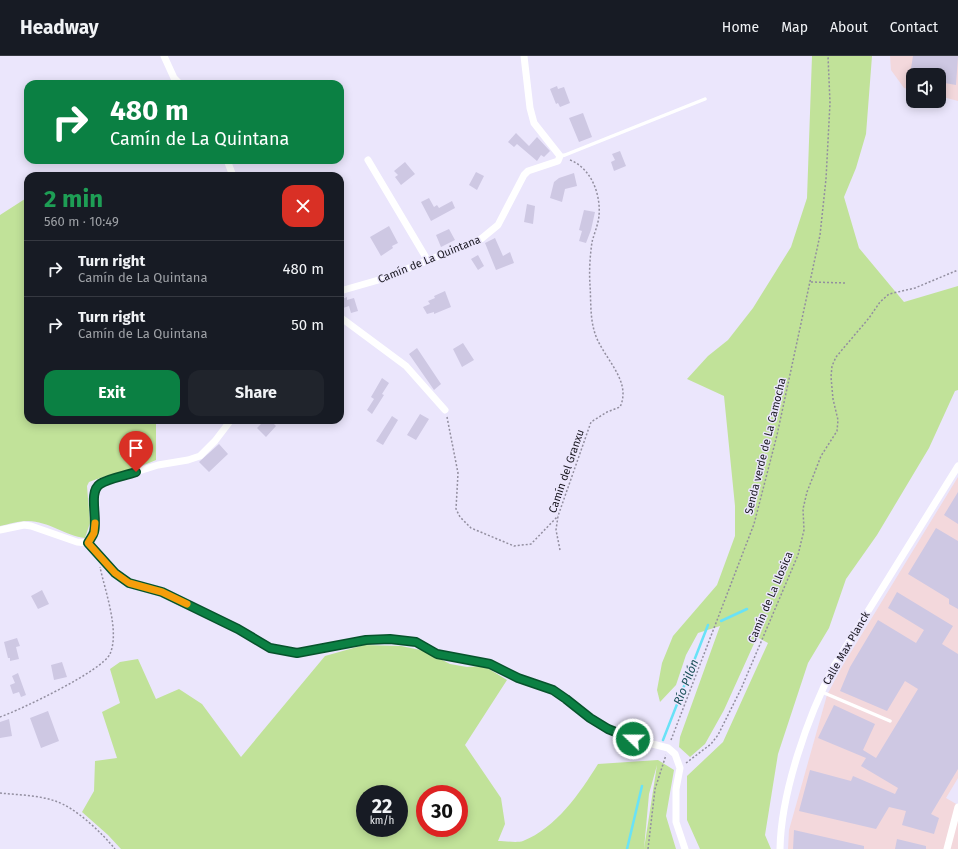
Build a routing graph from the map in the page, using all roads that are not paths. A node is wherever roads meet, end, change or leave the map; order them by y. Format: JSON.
{"nodes":[{"id":1,"x":164,"y":56,"type":"edge"},
{"id":2,"x":524,"y":56,"type":"edge"},
{"id":3,"x":176,"y":80,"type":"edge"},
{"id":4,"x":705,"y":98,"type":"dead end"},
{"id":5,"x":559,"y":158,"type":"junction"},
{"id":6,"x":368,"y":160,"type":"dead end"},
{"id":7,"x":428,"y":261,"type":"junction"},
{"id":8,"x":344,"y":290,"type":"edge"},
{"id":9,"x":344,"y":320,"type":"edge"},
{"id":10,"x":445,"y":410,"type":"road end"},
{"id":11,"x":228,"y":424,"type":"edge"},
{"id":12,"x":958,"y":466,"type":"edge"},
{"id":13,"x":0,"y":530,"type":"edge"},
{"id":14,"x":88,"y":543,"type":"junction"},
{"id":15,"x":821,"y":692,"type":"junction"},
{"id":16,"x":890,"y":721,"type":"dead end"},
{"id":17,"x":958,"y":807,"type":"edge"},
{"id":18,"x":685,"y":849,"type":"edge"},
{"id":19,"x":780,"y":849,"type":"edge"},
{"id":20,"x":947,"y":849,"type":"edge"}],
"edges":[{"from":1,"to":3,"type":"street"},
{"from":2,"to":5,"type":"street"},
{"from":4,"to":5,"type":"lane"},
{"from":5,"to":7,"type":"street","name":"Camín de La Quintana"},
{"from":6,"to":7,"type":"street"},
{"from":7,"to":8,"type":"street","name":"Camín de La Quintana"},
{"from":9,"to":10,"type":"street"},
{"from":11,"to":14,"type":"street"},
{"from":12,"to":15,"type":"street","name":"Calle Max Planck"},
{"from":13,"to":14,"type":"street"},
{"from":14,"to":18,"type":"street"},
{"from":15,"to":16,"type":"lane"},
{"from":15,"to":19,"type":"street","name":"Calle Max Planck"},
{"from":17,"to":20,"type":"street"}]}
